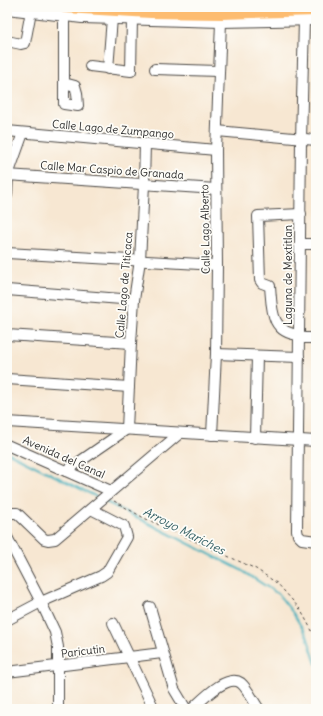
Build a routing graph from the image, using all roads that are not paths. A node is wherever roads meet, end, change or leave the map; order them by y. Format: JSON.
{"nodes":[{"id":1,"x":7,"y":9,"type":"edge"},
{"id":2,"x":316,"y":10,"type":"edge"},
{"id":3,"x":31,"y":11,"type":"junction"},
{"id":4,"x":65,"y":11,"type":"edge"},
{"id":5,"x":134,"y":15,"type":"junction"},
{"id":6,"x":115,"y":18,"type":"junction"},
{"id":7,"x":304,"y":20,"type":"junction"},
{"id":8,"x":316,"y":20,"type":"edge"},
{"id":9,"x":221,"y":22,"type":"junction"},
{"id":10,"x":7,"y":41,"type":"edge"},
{"id":11,"x":90,"y":66,"type":"dead end"},
{"id":12,"x":108,"y":69,"type":"junction"},
{"id":13,"x":155,"y":69,"type":"dead end"},
{"id":14,"x":218,"y":71,"type":"junction"},
{"id":15,"x":64,"y":83,"type":"dead end"},
{"id":16,"x":7,"y":131,"type":"edge"},
{"id":17,"x":217,"y":131,"type":"junction"},
{"id":18,"x":23,"y":133,"type":"junction"},
{"id":19,"x":301,"y":140,"type":"junction"},
{"id":20,"x":316,"y":140,"type":"edge"},
{"id":21,"x":145,"y":143,"type":"junction"},
{"id":22,"x":216,"y":150,"type":"junction"},
{"id":23,"x":8,"y":175,"type":"edge"},
{"id":24,"x":144,"y":185,"type":"junction"},
{"id":25,"x":216,"y":189,"type":"junction"},
{"id":26,"x":7,"y":195,"type":"edge"},
{"id":27,"x":301,"y":214,"type":"junction"},
{"id":28,"x":301,"y":244,"type":"junction"},
{"id":29,"x":316,"y":244,"type":"edge"},
{"id":30,"x":7,"y":253,"type":"edge"},
{"id":31,"x":140,"y":260,"type":"junction"},
{"id":32,"x":217,"y":265,"type":"junction"},
{"id":33,"x":7,"y":290,"type":"edge"},
{"id":34,"x":134,"y":300,"type":"junction"},
{"id":35,"x":7,"y":334,"type":"edge"},
{"id":36,"x":300,"y":336,"type":"junction"},
{"id":37,"x":316,"y":338,"type":"edge"},
{"id":38,"x":131,"y":343,"type":"junction"},
{"id":39,"x":216,"y":354,"type":"junction"},
{"id":40,"x":257,"y":356,"type":"junction"},
{"id":41,"x":299,"y":357,"type":"junction"},
{"id":42,"x":7,"y":379,"type":"edge"},
{"id":43,"x":129,"y":387,"type":"junction"},
{"id":44,"x":7,"y":422,"type":"edge"},
{"id":45,"x":127,"y":429,"type":"junction"},
{"id":46,"x":179,"y":434,"type":"junction"},
{"id":47,"x":212,"y":435,"type":"junction"},
{"id":48,"x":255,"y":438,"type":"junction"},
{"id":49,"x":298,"y":441,"type":"junction"},
{"id":50,"x":316,"y":441,"type":"edge"},
{"id":51,"x":7,"y":445,"type":"edge"},
{"id":52,"x":66,"y":472,"type":"junction"},
{"id":53,"x":102,"y":500,"type":"junction"},
{"id":54,"x":7,"y":516,"type":"edge"},
{"id":55,"x":7,"y":537,"type":"edge"},
{"id":56,"x":316,"y":541,"type":"edge"},
{"id":57,"x":41,"y":602,"type":"junction"},
{"id":58,"x":150,"y":607,"type":"dead end"},
{"id":59,"x":7,"y":620,"type":"edge"},
{"id":60,"x":113,"y":623,"type":"dead end"},
{"id":61,"x":162,"y":653,"type":"junction"},
{"id":62,"x":130,"y":658,"type":"junction"},
{"id":63,"x":58,"y":666,"type":"junction"},
{"id":64,"x":7,"y":672,"type":"edge"},
{"id":65,"x":58,"y":709,"type":"edge"},
{"id":66,"x":154,"y":709,"type":"edge"},
{"id":67,"x":186,"y":709,"type":"edge"},
{"id":68,"x":192,"y":709,"type":"edge"},
{"id":69,"x":258,"y":709,"type":"edge"}],
"edges":[{"from":1,"to":3,"type":"street"},
{"from":2,"to":5,"type":"main road"},
{"from":3,"to":4,"type":"street"},
{"from":3,"to":10,"type":"street"},
{"from":4,"to":5,"type":"main road"},
{"from":4,"to":6,"type":"street"},
{"from":4,"to":15,"type":"street"},
{"from":5,"to":6,"type":"main road"},
{"from":5,"to":9,"type":"street"},
{"from":5,"to":12,"type":"street"},
{"from":6,"to":12,"type":"street"},
{"from":7,"to":8,"type":"street"},
{"from":7,"to":9,"type":"street"},
{"from":7,"to":19,"type":"street","name":"Laguna de Mextitlan"},
{"from":9,"to":14,"type":"street","name":"Calle Lago Alberto"},
{"from":11,"to":12,"type":"street"},
{"from":13,"to":14,"type":"street"},
{"from":14,"to":17,"type":"street","name":"Calle Lago Alberto"},
{"from":16,"to":18,"type":"street","name":"Calle Lago de Zumpango"},
{"from":17,"to":19,"type":"street"},
{"from":17,"to":22,"type":"street","name":"Calle Lago Alberto"},
{"from":18,"to":21,"type":"street","name":"Calle Lago de Zumpango"},
{"from":18,"to":23,"type":"street"},
{"from":19,"to":20,"type":"street"},
{"from":19,"to":27,"type":"street","name":"Laguna de Mextitlan"},
{"from":21,"to":22,"type":"street","name":"Calle Lago de Zumpango"},
{"from":21,"to":24,"type":"street","name":"Calle Lago de Titicaca"},
{"from":22,"to":25,"type":"street","name":"Calle Lago Alberto"},
{"from":23,"to":24,"type":"street","name":"Calle Mar Caspio de Granada"},
{"from":23,"to":26,"type":"street"},
{"from":24,"to":25,"type":"street","name":"Calle Mar Caspio de Granada"},
{"from":24,"to":31,"type":"street","name":"Calle Lago de Titicaca"},
{"from":25,"to":32,"type":"street","name":"Calle Lago Alberto"},
{"from":27,"to":28,"type":"street","name":"Laguna de Mextitlan"},
{"from":27,"to":36,"type":"street"},
{"from":28,"to":29,"type":"street"},
{"from":28,"to":36,"type":"street","name":"Laguna de Mextitlan"},
{"from":30,"to":31,"type":"street"},
{"from":31,"to":32,"type":"street"},
{"from":31,"to":34,"type":"street","name":"Calle Lago de Titicaca"},
{"from":32,"to":39,"type":"street","name":"Calle Lago Alberto"},
{"from":33,"to":34,"type":"street"},
{"from":34,"to":38,"type":"street","name":"Calle Lago de Titicaca"},
{"from":35,"to":38,"type":"street"},
{"from":36,"to":37,"type":"street"},
{"from":36,"to":41,"type":"street","name":"Laguna de Mextitlan"},
{"from":38,"to":43,"type":"street","name":"Calle Lago de Titicaca"},
{"from":39,"to":40,"type":"street"},
{"from":39,"to":47,"type":"street","name":"Calle Lago Alberto"},
{"from":40,"to":41,"type":"street"},
{"from":40,"to":48,"type":"street"},
{"from":41,"to":49,"type":"street","name":"Laguna de Mextitlan"},
{"from":42,"to":43,"type":"street"},
{"from":43,"to":45,"type":"street","name":"Calle Lago de Titicaca"},
{"from":44,"to":45,"type":"street"},
{"from":45,"to":46,"type":"street"},
{"from":45,"to":52,"type":"street"},
{"from":46,"to":47,"type":"street"},
{"from":46,"to":53,"type":"street"},
{"from":47,"to":48,"type":"street"},
{"from":48,"to":49,"type":"street"},
{"from":49,"to":50,"type":"street"},
{"from":49,"to":56,"type":"street","name":"Laguna de Mextitlan"},
{"from":51,"to":52,"type":"street","name":"Avenida del Canal"},
{"from":52,"to":53,"type":"street","name":"Avenida del Canal"},
{"from":53,"to":54,"type":"street"},
{"from":53,"to":57,"type":"street","name":"Avenida del Canal"},
{"from":55,"to":57,"type":"street"},
{"from":57,"to":59,"type":"street","name":"Avenida del Canal"},
{"from":57,"to":63,"type":"street"},
{"from":58,"to":61,"type":"street"},
{"from":60,"to":62,"type":"street"},
{"from":61,"to":62,"type":"street","name":"Paricutin"},
{"from":61,"to":67,"type":"street"},
{"from":62,"to":63,"type":"street","name":"Paricutin"},
{"from":62,"to":66,"type":"street"},
{"from":63,"to":64,"type":"street","name":"Paricutin"},
{"from":63,"to":65,"type":"street"},
{"from":68,"to":69,"type":"street"}]}
